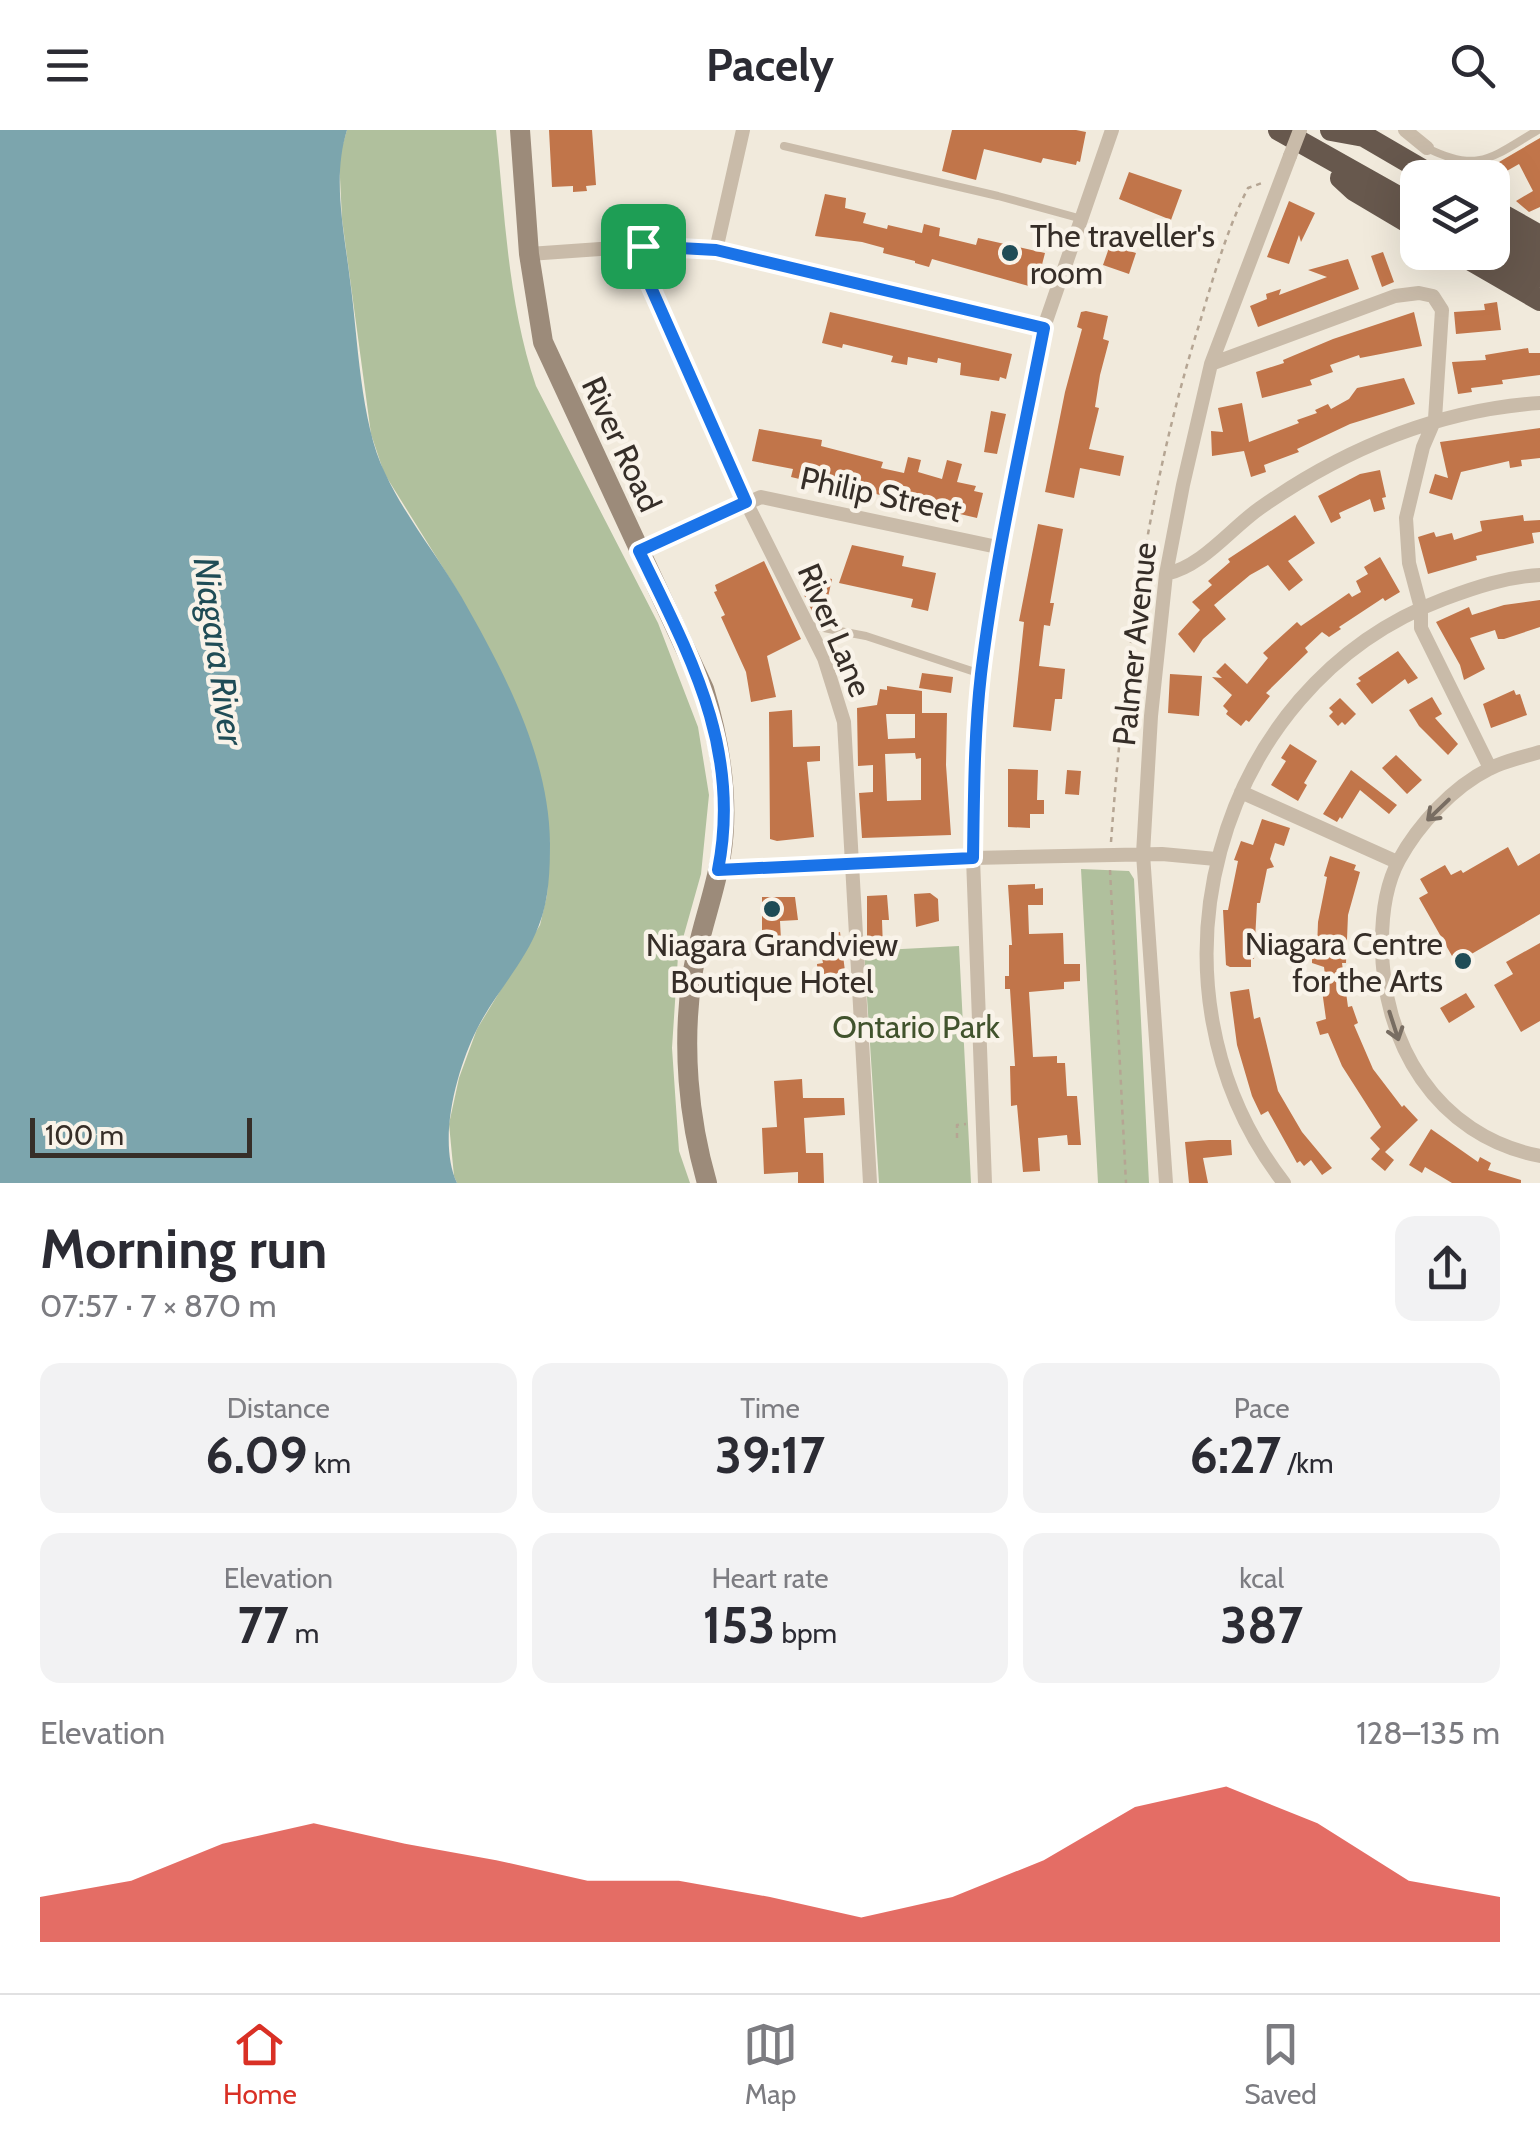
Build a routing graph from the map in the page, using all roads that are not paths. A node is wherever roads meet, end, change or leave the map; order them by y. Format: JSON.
{"nodes":[{"id":1,"x":520,"y":130,"type":"edge"},
{"id":2,"x":744,"y":130,"type":"edge"},
{"id":3,"x":1112,"y":130,"type":"edge"},
{"id":4,"x":1279,"y":130,"type":"edge"},
{"id":5,"x":1328,"y":130,"type":"edge"},
{"id":6,"x":1405,"y":130,"type":"edge"},
{"id":7,"x":1538,"y":130,"type":"edge"},
{"id":8,"x":1300,"y":144,"type":"edge"},
{"id":9,"x":784,"y":146,"type":"dead end"},
{"id":10,"x":1427,"y":148,"type":"joint"},
{"id":11,"x":1405,"y":160,"type":"edge"},
{"id":12,"x":1400,"y":173,"type":"edge"},
{"id":13,"x":1400,"y":198,"type":"edge"},
{"id":14,"x":1400,"y":217,"type":"edge"},
{"id":15,"x":1082,"y":219,"type":"junction"},
{"id":16,"x":1510,"y":220,"type":"edge"},
{"id":17,"x":1540,"y":236,"type":"edge"},
{"id":18,"x":1510,"y":238,"type":"edge"},
{"id":19,"x":716,"y":250,"type":"junction"},
{"id":20,"x":529,"y":254,"type":"junction"},
{"id":21,"x":1540,"y":256,"type":"edge"},
{"id":22,"x":1510,"y":259,"type":"edge"},
{"id":23,"x":1488,"y":270,"type":"edge"},
{"id":24,"x":1540,"y":276,"type":"edge"},
{"id":25,"x":1540,"y":300,"type":"edge"},
{"id":26,"x":1044,"y":328,"type":"junction"},
{"id":27,"x":1211,"y":364,"type":"junction"},
{"id":28,"x":1540,"y":403,"type":"edge"},
{"id":29,"x":1435,"y":420,"type":"junction"},
{"id":30,"x":746,"y":502,"type":"junction"},
{"id":31,"x":1002,"y":548,"type":"junction"},
{"id":32,"x":639,"y":551,"type":"junction"},
{"id":33,"x":1166,"y":574,"type":"junction"},
{"id":34,"x":1540,"y":575,"type":"edge"},
{"id":35,"x":1421,"y":608,"type":"junction"},
{"id":36,"x":806,"y":625,"type":"junction"},
{"id":37,"x":981,"y":674,"type":"junction"},
{"id":38,"x":1540,"y":752,"type":"edge"},
{"id":39,"x":1490,"y":768,"type":"junction"},
{"id":40,"x":1241,"y":792,"type":"junction"},
{"id":41,"x":1144,"y":854,"type":"junction"},
{"id":42,"x":973,"y":858,"type":"junction"},
{"id":43,"x":1216,"y":859,"type":"junction"},
{"id":44,"x":853,"y":862,"type":"junction"},
{"id":45,"x":1398,"y":862,"type":"junction"},
{"id":46,"x":718,"y":870,"type":"junction"},
{"id":47,"x":1540,"y":1156,"type":"edge"},
{"id":48,"x":707,"y":1183,"type":"edge"},
{"id":49,"x":870,"y":1183,"type":"edge"},
{"id":50,"x":986,"y":1183,"type":"edge"},
{"id":51,"x":1166,"y":1183,"type":"edge"},
{"id":52,"x":1284,"y":1183,"type":"edge"}],
"edges":[{"from":1,"to":20,"type":"main road","name":"River Road"},
{"from":2,"to":19,"type":"street"},
{"from":3,"to":15,"type":"street"},
{"from":4,"to":8,"type":"highway"},
{"from":5,"to":11,"type":"highway"},
{"from":5,"to":12,"type":"highway"},
{"from":6,"to":10,"type":"street"},
{"from":7,"to":10,"type":"lane"},
{"from":8,"to":13,"type":"highway"},
{"from":8,"to":14,"type":"highway"},
{"from":8,"to":27,"type":"street","name":"Palmer Avenue"},
{"from":9,"to":15,"type":"lane"},
{"from":15,"to":26,"type":"street"},
{"from":16,"to":17,"type":"highway"},
{"from":18,"to":21,"type":"highway"},
{"from":19,"to":20,"type":"street"},
{"from":19,"to":26,"type":"street"},
{"from":20,"to":32,"type":"main road","name":"River Road"},
{"from":22,"to":24,"type":"highway"},
{"from":23,"to":25,"type":"highway"},
{"from":26,"to":31,"type":"street"},
{"from":27,"to":29,"type":"street"},
{"from":27,"to":33,"type":"street","name":"Palmer Avenue"},
{"from":28,"to":29,"type":"street"},
{"from":29,"to":33,"type":"street"},
{"from":29,"to":35,"type":"street"},
{"from":30,"to":31,"type":"street","name":"Philip Street"},
{"from":30,"to":32,"type":"street","name":"Philip Street"},
{"from":30,"to":36,"type":"street","name":"River Lane"},
{"from":31,"to":37,"type":"street"},
{"from":32,"to":46,"type":"main road","name":"River Road"},
{"from":33,"to":41,"type":"street","name":"Palmer Avenue"},
{"from":34,"to":35,"type":"street"},
{"from":35,"to":39,"type":"street"},
{"from":35,"to":40,"type":"street"},
{"from":36,"to":37,"type":"lane"},
{"from":36,"to":44,"type":"street","name":"River Lane"},
{"from":37,"to":42,"type":"street"},
{"from":38,"to":39,"type":"street"},
{"from":39,"to":45,"type":"street","one_way":true},
{"from":40,"to":43,"type":"street"},
{"from":40,"to":45,"type":"street"},
{"from":41,"to":42,"type":"street"},
{"from":41,"to":43,"type":"street"},
{"from":41,"to":51,"type":"street","name":"Palmer Avenue"},
{"from":42,"to":44,"type":"street"},
{"from":42,"to":50,"type":"street"},
{"from":43,"to":52,"type":"street"},
{"from":44,"to":46,"type":"street"},
{"from":44,"to":49,"type":"street","name":"River Lane"},
{"from":45,"to":47,"type":"street","one_way":true},
{"from":46,"to":48,"type":"main road","name":"River Road"}]}
